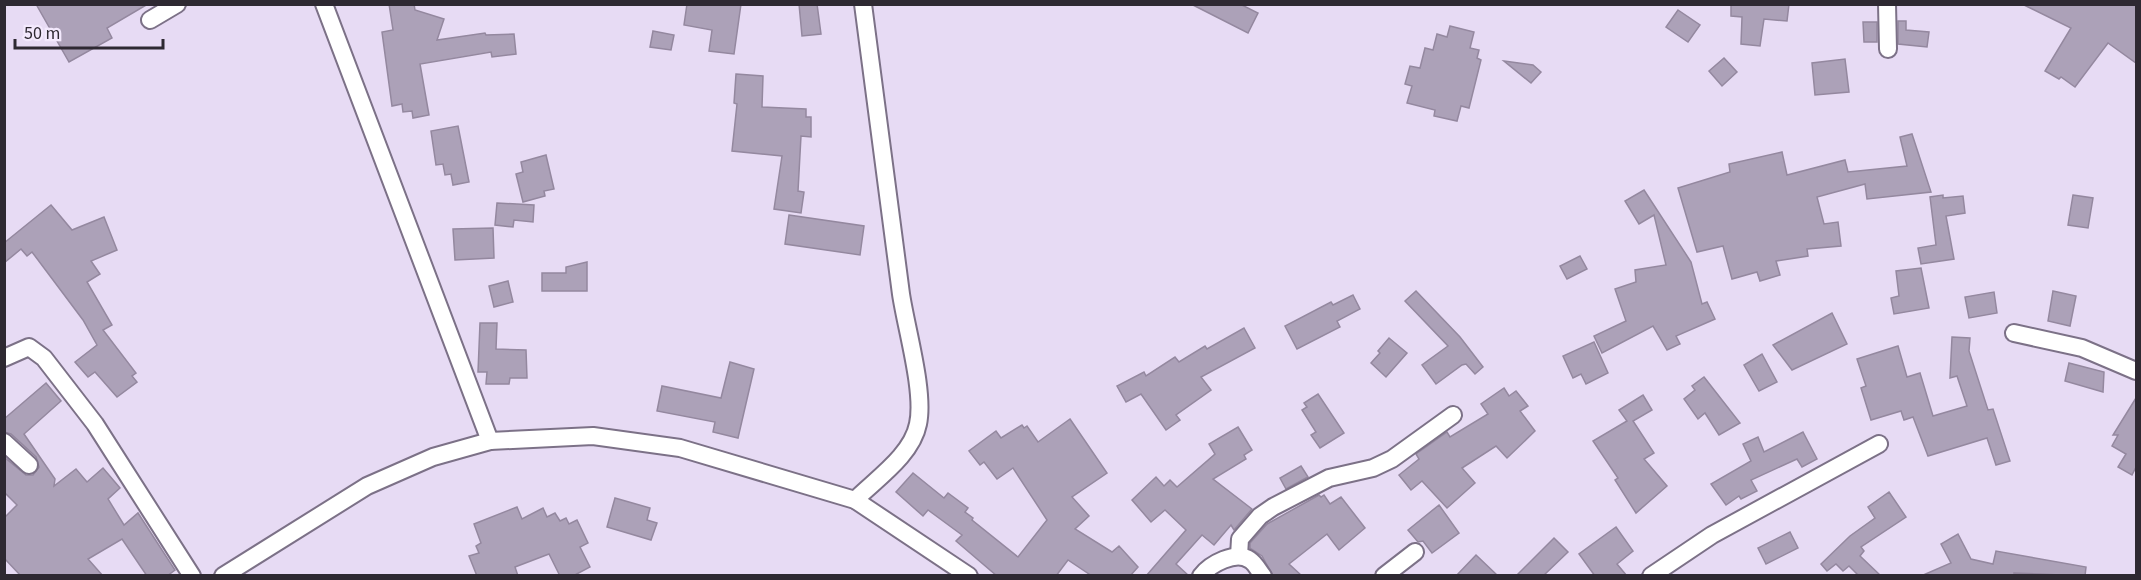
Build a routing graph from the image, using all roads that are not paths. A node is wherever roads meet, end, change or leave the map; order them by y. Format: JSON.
{"nodes":[{"id":1,"x":177,"y":4,"type":"edge"},
{"id":2,"x":324,"y":4,"type":"edge"},
{"id":3,"x":863,"y":4,"type":"edge"},
{"id":4,"x":1887,"y":4,"type":"edge"},
{"id":5,"x":150,"y":20,"type":"dead end"},
{"id":6,"x":1888,"y":49,"type":"dead end"},
{"id":7,"x":2014,"y":333,"type":"dead end"},
{"id":8,"x":4,"y":358,"type":"edge"},
{"id":9,"x":2136,"y":371,"type":"edge"},
{"id":10,"x":1453,"y":415,"type":"dead end"},
{"id":11,"x":490,"y":441,"type":"junction"},
{"id":12,"x":4,"y":442,"type":"edge"},
{"id":13,"x":1879,"y":444,"type":"dead end"},
{"id":14,"x":29,"y":465,"type":"dead end"},
{"id":15,"x":855,"y":500,"type":"junction"},
{"id":16,"x":1415,"y":552,"type":"dead end"},
{"id":17,"x":1239,"y":556,"type":"junction"},
{"id":18,"x":192,"y":576,"type":"edge"},
{"id":19,"x":223,"y":576,"type":"edge"},
{"id":20,"x":969,"y":576,"type":"edge"},
{"id":21,"x":1201,"y":576,"type":"edge"},
{"id":22,"x":1263,"y":576,"type":"edge"},
{"id":23,"x":1384,"y":576,"type":"edge"},
{"id":24,"x":1652,"y":576,"type":"edge"}],
"edges":[{"from":1,"to":5,"type":"street"},
{"from":2,"to":11,"type":"street"},
{"from":3,"to":15,"type":"street"},
{"from":4,"to":6,"type":"street"},
{"from":7,"to":9,"type":"street"},
{"from":8,"to":18,"type":"street"},
{"from":10,"to":17,"type":"street"},
{"from":11,"to":15,"type":"street"},
{"from":11,"to":19,"type":"street"},
{"from":12,"to":14,"type":"street"},
{"from":13,"to":24,"type":"street"},
{"from":15,"to":20,"type":"street"},
{"from":16,"to":23,"type":"street"},
{"from":17,"to":21,"type":"street"},
{"from":17,"to":22,"type":"street"}]}
